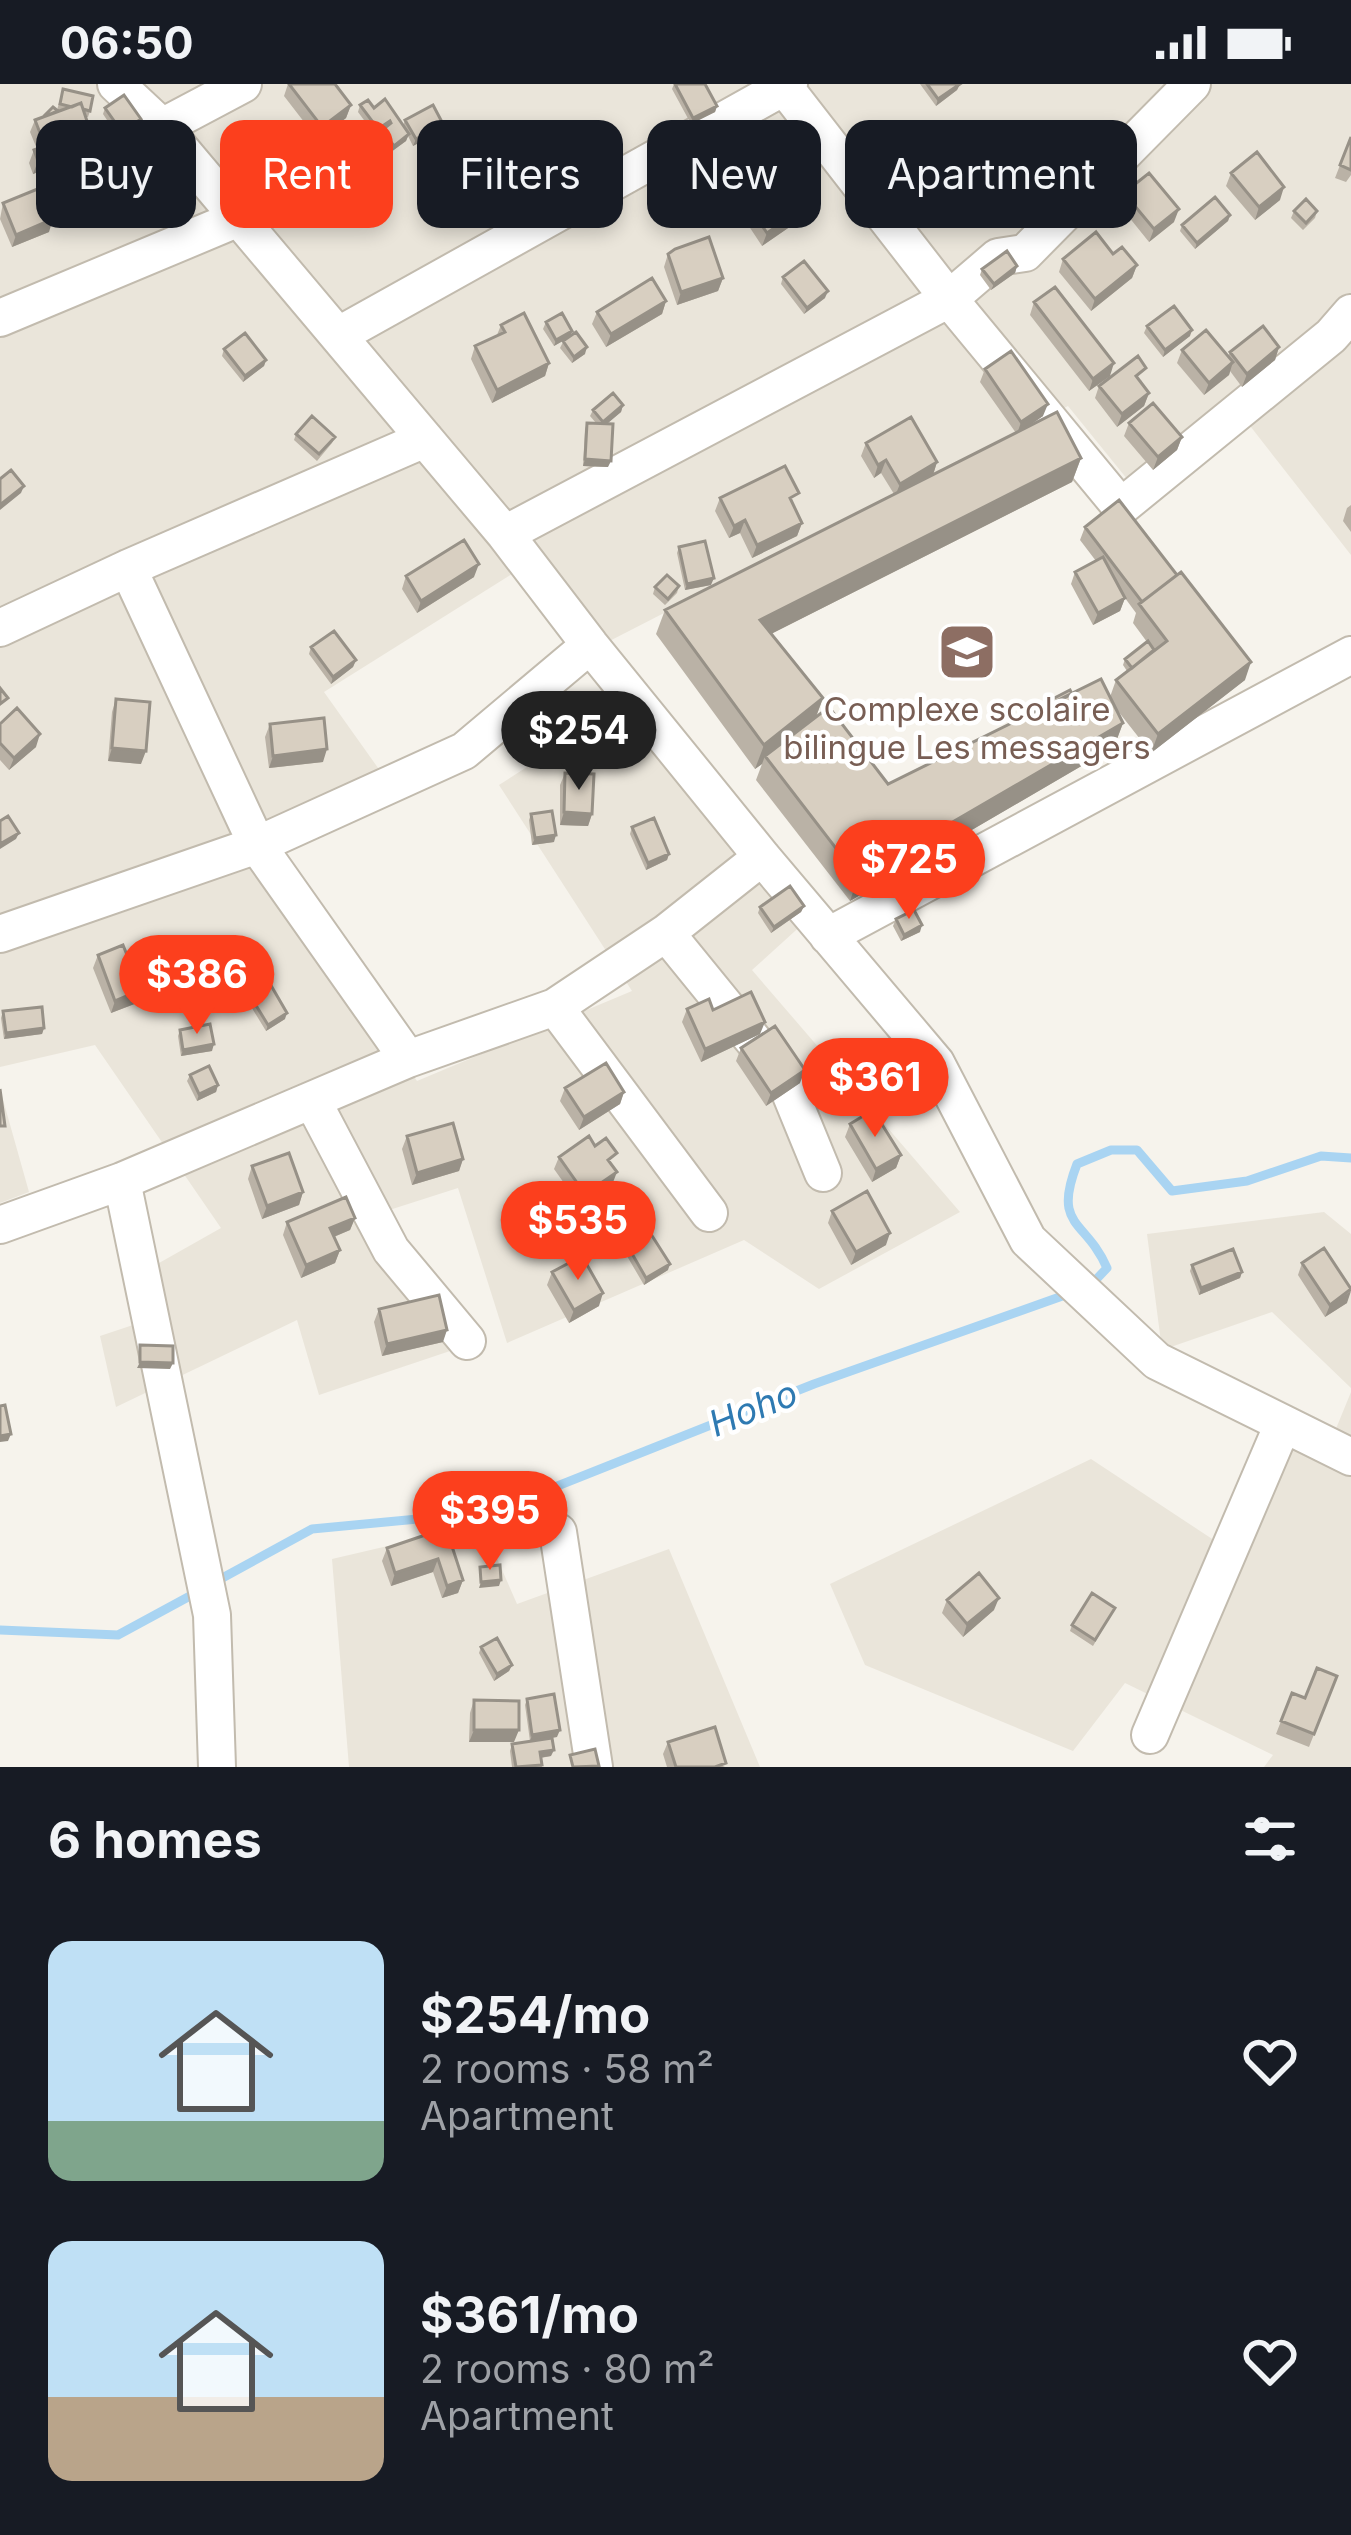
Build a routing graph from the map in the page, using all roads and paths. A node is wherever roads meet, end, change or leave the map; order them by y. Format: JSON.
{"nodes":[{"id":1,"x":116,"y":84,"type":"edge"},
{"id":2,"x":243,"y":84,"type":"edge"},
{"id":3,"x":1192,"y":84,"type":"edge"},
{"id":4,"x":785,"y":85,"type":"edge"},
{"id":5,"x":154,"y":120,"type":"edge"},
{"id":6,"x":177,"y":120,"type":"edge"},
{"id":7,"x":196,"y":168,"type":"edge"},
{"id":8,"x":220,"y":196,"type":"edge"},
{"id":9,"x":220,"y":226,"type":"edge"},
{"id":10,"x":247,"y":228,"type":"edge"},
{"id":11,"x":949,"y":299,"type":"junction"},
{"id":12,"x":0,"y":318,"type":"edge"},
{"id":13,"x":338,"y":335,"type":"junction"},
{"id":14,"x":1344,"y":336,"type":"edge"},
{"id":15,"x":425,"y":439,"type":"junction"},
{"id":16,"x":506,"y":534,"type":"junction"},
{"id":17,"x":128,"y":568,"type":"junction"},
{"id":18,"x":0,"y":628,"type":"edge"},
{"id":19,"x":590,"y":645,"type":"junction"},
{"id":20,"x":1351,"y":655,"type":"edge"},
{"id":21,"x":257,"y":845,"type":"junction"},
{"id":22,"x":762,"y":857,"type":"junction"},
{"id":23,"x":666,"y":933,"type":"junction"},
{"id":24,"x":0,"y":934,"type":"edge"},
{"id":25,"x":828,"y":936,"type":"junction"},
{"id":26,"x":555,"y":1007,"type":"junction"},
{"id":27,"x":408,"y":1060,"type":"junction"},
{"id":28,"x":312,"y":1100,"type":"junction"},
{"id":29,"x":823,"y":1173,"type":"dead end"},
{"id":30,"x":122,"y":1181,"type":"junction"},
{"id":31,"x":709,"y":1213,"type":"dead end"},
{"id":32,"x":0,"y":1225,"type":"edge"},
{"id":33,"x":467,"y":1340,"type":"dead end"},
{"id":34,"x":1282,"y":1424,"type":"junction"},
{"id":35,"x":1351,"y":1457,"type":"edge"},
{"id":36,"x":558,"y":1532,"type":"dead end"},
{"id":37,"x":1150,"y":1735,"type":"dead end"},
{"id":38,"x":217,"y":1767,"type":"edge"},
{"id":39,"x":594,"y":1767,"type":"edge"}],
"edges":[{"from":1,"to":5,"type":"street"},
{"from":2,"to":6,"type":"street"},
{"from":3,"to":11,"type":"street"},
{"from":4,"to":11,"type":"street"},
{"from":4,"to":13,"type":"street"},
{"from":7,"to":8,"type":"street"},
{"from":9,"to":12,"type":"street"},
{"from":10,"to":13,"type":"street"},
{"from":11,"to":14,"type":"street"},
{"from":11,"to":16,"type":"street"},
{"from":13,"to":15,"type":"street"},
{"from":15,"to":16,"type":"street"},
{"from":15,"to":17,"type":"street"},
{"from":16,"to":19,"type":"street"},
{"from":17,"to":18,"type":"street"},
{"from":17,"to":21,"type":"street"},
{"from":19,"to":21,"type":"street"},
{"from":19,"to":22,"type":"street"},
{"from":20,"to":25,"type":"street"},
{"from":21,"to":24,"type":"street"},
{"from":21,"to":27,"type":"street"},
{"from":22,"to":23,"type":"street"},
{"from":22,"to":25,"type":"street"},
{"from":23,"to":26,"type":"street"},
{"from":23,"to":29,"type":"street"},
{"from":25,"to":34,"type":"street"},
{"from":26,"to":27,"type":"street"},
{"from":26,"to":31,"type":"street"},
{"from":27,"to":28,"type":"street"},
{"from":28,"to":30,"type":"street"},
{"from":28,"to":33,"type":"street"},
{"from":30,"to":32,"type":"street"},
{"from":30,"to":38,"type":"street"},
{"from":34,"to":35,"type":"street"},
{"from":34,"to":37,"type":"street"},
{"from":36,"to":39,"type":"street"}]}
